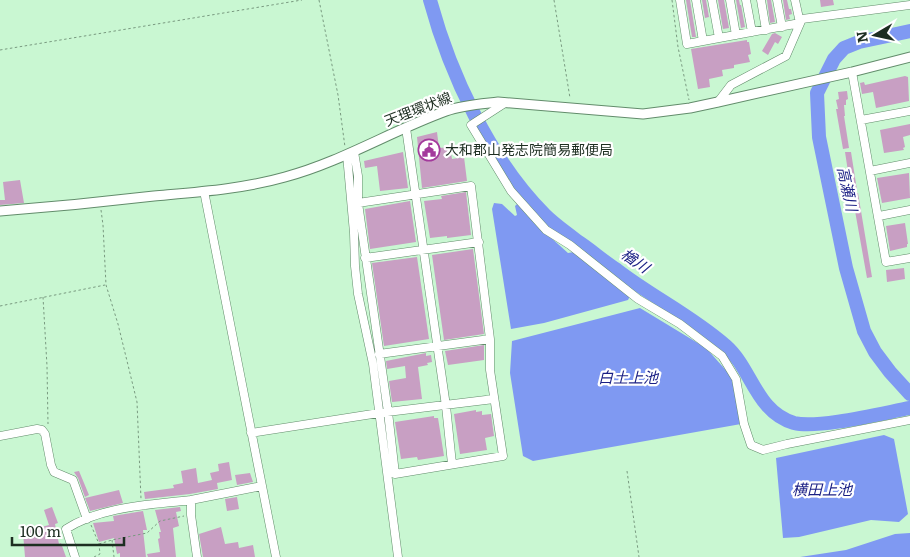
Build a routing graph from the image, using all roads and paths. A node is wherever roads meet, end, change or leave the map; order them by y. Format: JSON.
{"nodes":[{"id":1,"x":302,"y":0,"type":"edge"},
{"id":2,"x":320,"y":0,"type":"edge"},
{"id":3,"x":554,"y":0,"type":"edge"},
{"id":4,"x":672,"y":0,"type":"edge"},
{"id":5,"x":680,"y":0,"type":"edge"},
{"id":6,"x":696,"y":0,"type":"edge"},
{"id":7,"x":712,"y":0,"type":"edge"},
{"id":8,"x":730,"y":0,"type":"edge"},
{"id":9,"x":746,"y":0,"type":"edge"},
{"id":10,"x":760,"y":0,"type":"edge"},
{"id":11,"x":777,"y":0,"type":"edge"},
{"id":12,"x":795,"y":0,"type":"edge"},
{"id":13,"x":910,"y":5,"type":"edge"},
{"id":14,"x":800,"y":24,"type":"junction"},
{"id":15,"x":782,"y":27,"type":"junction"},
{"id":16,"x":766,"y":30,"type":"junction"},
{"id":17,"x":752,"y":32,"type":"junction"},
{"id":18,"x":736,"y":35,"type":"junction"},
{"id":19,"x":719,"y":38,"type":"junction"},
{"id":20,"x":703,"y":41,"type":"junction"},
{"id":21,"x":0,"y":50,"type":"edge"},
{"id":22,"x":910,"y":57,"type":"edge"},
{"id":23,"x":852,"y":72,"type":"junction"},
{"id":24,"x":718,"y":102,"type":"junction"},
{"id":25,"x":505,"y":103,"type":"junction"},
{"id":26,"x":690,"y":108,"type":"junction"},
{"id":27,"x":572,"y":109,"type":"junction"},
{"id":28,"x":910,"y":110,"type":"edge"},
{"id":29,"x":861,"y":120,"type":"junction"},
{"id":30,"x":406,"y":128,"type":"junction"},
{"id":31,"x":350,"y":153,"type":"junction"},
{"id":32,"x":910,"y":163,"type":"edge"},
{"id":33,"x":870,"y":171,"type":"junction"},
{"id":34,"x":204,"y":191,"type":"junction"},
{"id":35,"x":415,"y":194,"type":"junction"},
{"id":36,"x":99,"y":202,"type":"junction"},
{"id":37,"x":358,"y":203,"type":"junction"},
{"id":38,"x":910,"y":210,"type":"edge"},
{"id":39,"x":0,"y":212,"type":"edge"},
{"id":40,"x":879,"y":216,"type":"junction"},
{"id":41,"x":479,"y":242,"type":"junction"},
{"id":42,"x":424,"y":250,"type":"junction"},
{"id":43,"x":365,"y":258,"type":"junction"},
{"id":44,"x":910,"y":258,"type":"edge"},
{"id":45,"x":106,"y":285,"type":"junction"},
{"id":46,"x":43,"y":297,"type":"junction"},
{"id":47,"x":0,"y":306,"type":"edge"},
{"id":48,"x":490,"y":339,"type":"junction"},
{"id":49,"x":436,"y":345,"type":"junction"},
{"id":50,"x":379,"y":354,"type":"junction"},
{"id":51,"x":494,"y":398,"type":"junction"},
{"id":52,"x":446,"y":406,"type":"junction"},
{"id":53,"x":388,"y":412,"type":"junction"},
{"id":54,"x":379,"y":413,"type":"junction"},
{"id":55,"x":910,"y":420,"type":"edge"},
{"id":56,"x":42,"y":430,"type":"junction"},
{"id":57,"x":251,"y":433,"type":"junction"},
{"id":58,"x":0,"y":436,"type":"edge"},
{"id":59,"x":452,"y":464,"type":"junction"},
{"id":60,"x":627,"y":471,"type":"dead end"},
{"id":61,"x":262,"y":486,"type":"junction"},
{"id":62,"x":192,"y":500,"type":"junction"},
{"id":63,"x":141,"y":506,"type":"junction"},
{"id":64,"x":191,"y":514,"type":"junction"},
{"id":65,"x":88,"y":519,"type":"junction"},
{"id":66,"x":112,"y":540,"type":"junction"},
{"id":67,"x":98,"y":544,"type":"junction"},
{"id":68,"x":75,"y":557,"type":"edge"},
{"id":69,"x":94,"y":557,"type":"edge"},
{"id":70,"x":114,"y":557,"type":"edge"},
{"id":71,"x":198,"y":557,"type":"edge"},
{"id":72,"x":276,"y":557,"type":"edge"},
{"id":73,"x":398,"y":557,"type":"edge"},
{"id":74,"x":639,"y":557,"type":"edge"}],
"edges":[{"from":1,"to":21,"type":"path"},
{"from":2,"to":31,"type":"path"},
{"from":3,"to":27,"type":"path"},
{"from":4,"to":26,"type":"path"},
{"from":5,"to":20,"type":"street"},
{"from":6,"to":20,"type":"street"},
{"from":7,"to":19,"type":"street"},
{"from":8,"to":18,"type":"street"},
{"from":9,"to":17,"type":"street"},
{"from":10,"to":16,"type":"street"},
{"from":11,"to":15,"type":"street"},
{"from":12,"to":14,"type":"street"},
{"from":13,"to":14,"type":"street"},
{"from":14,"to":15,"type":"street"},
{"from":14,"to":24,"type":"street"},
{"from":15,"to":16,"type":"street"},
{"from":16,"to":17,"type":"street"},
{"from":17,"to":18,"type":"street"},
{"from":18,"to":19,"type":"street"},
{"from":19,"to":20,"type":"street"},
{"from":22,"to":23,"type":"main road","name":"天理環状線"},
{"from":23,"to":24,"type":"main road","name":"天理環状線"},
{"from":23,"to":29,"type":"street"},
{"from":24,"to":26,"type":"main road","name":"天理環状線"},
{"from":25,"to":27,"type":"main road","name":"天理環状線"},
{"from":25,"to":30,"type":"main road","name":"天理環状線"},
{"from":25,"to":55,"type":"street"},
{"from":26,"to":27,"type":"main road","name":"天理環状線"},
{"from":28,"to":29,"type":"street"},
{"from":29,"to":33,"type":"street"},
{"from":30,"to":31,"type":"main road","name":"天理環状線"},
{"from":30,"to":35,"type":"street"},
{"from":31,"to":34,"type":"main road","name":"天理環状線"},
{"from":31,"to":37,"type":"street"},
{"from":31,"to":54,"type":"street"},
{"from":32,"to":33,"type":"street"},
{"from":33,"to":40,"type":"street"},
{"from":34,"to":36,"type":"main road","name":"天理環状線"},
{"from":34,"to":57,"type":"street"},
{"from":35,"to":37,"type":"street"},
{"from":35,"to":41,"type":"street"},
{"from":35,"to":42,"type":"street"},
{"from":36,"to":39,"type":"main road","name":"天理環状線"},
{"from":36,"to":45,"type":"path"},
{"from":37,"to":43,"type":"street"},
{"from":38,"to":40,"type":"street"},
{"from":40,"to":44,"type":"street"},
{"from":41,"to":42,"type":"street"},
{"from":41,"to":48,"type":"street"},
{"from":42,"to":43,"type":"street"},
{"from":42,"to":49,"type":"street"},
{"from":43,"to":50,"type":"street"},
{"from":45,"to":46,"type":"path"},
{"from":45,"to":63,"type":"path"},
{"from":46,"to":47,"type":"path"},
{"from":46,"to":56,"type":"path"},
{"from":48,"to":49,"type":"street"},
{"from":48,"to":51,"type":"street"},
{"from":49,"to":50,"type":"street"},
{"from":49,"to":52,"type":"street"},
{"from":50,"to":53,"type":"street"},
{"from":51,"to":52,"type":"street"},
{"from":51,"to":59,"type":"street"},
{"from":52,"to":53,"type":"street"},
{"from":52,"to":59,"type":"street"},
{"from":53,"to":54,"type":"street"},
{"from":53,"to":59,"type":"street"},
{"from":54,"to":57,"type":"street"},
{"from":54,"to":73,"type":"street"},
{"from":56,"to":58,"type":"street"},
{"from":56,"to":65,"type":"street"},
{"from":57,"to":61,"type":"street"},
{"from":60,"to":74,"type":"path"},
{"from":61,"to":62,"type":"street"},
{"from":61,"to":72,"type":"street"},
{"from":62,"to":63,"type":"street"},
{"from":62,"to":64,"type":"street"},
{"from":63,"to":65,"type":"street"},
{"from":64,"to":66,"type":"path"},
{"from":64,"to":71,"type":"street"},
{"from":65,"to":67,"type":"path"},
{"from":65,"to":68,"type":"street"},
{"from":66,"to":67,"type":"path"},
{"from":66,"to":70,"type":"path"},
{"from":67,"to":69,"type":"path"}]}
